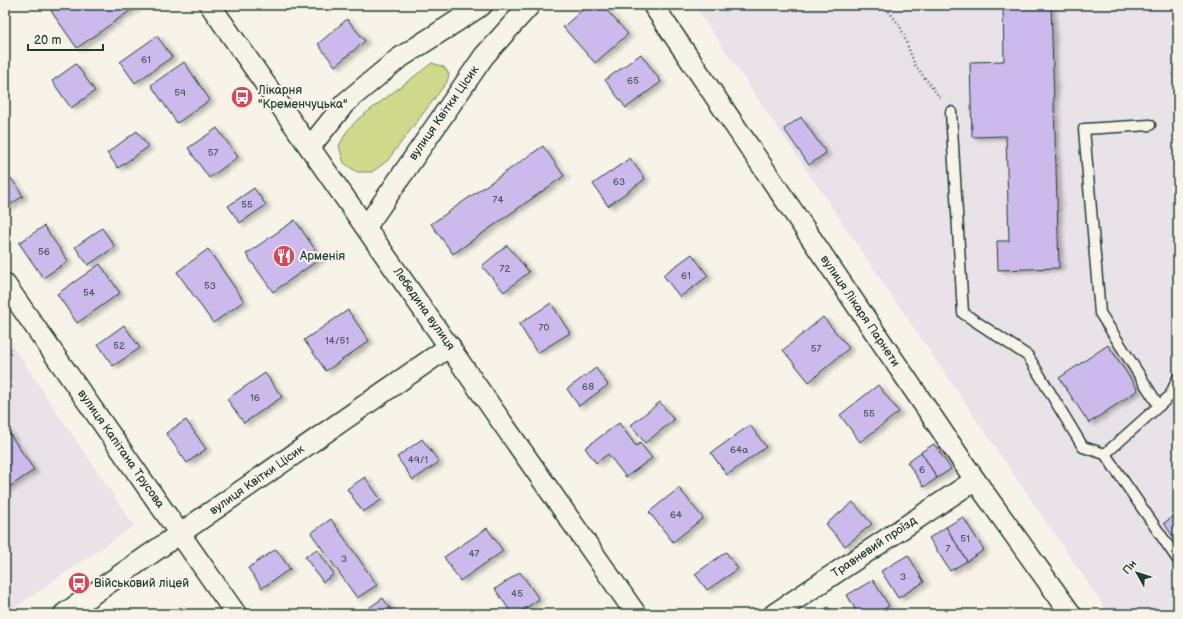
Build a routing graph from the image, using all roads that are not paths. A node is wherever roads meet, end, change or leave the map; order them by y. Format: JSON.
{"nodes":[{"id":1,"x":210,"y":5,"type":"edge"},
{"id":2,"x":482,"y":5,"type":"edge"},
{"id":3,"x":530,"y":5,"type":"edge"},
{"id":4,"x":653,"y":5,"type":"edge"},
{"id":5,"x":951,"y":112,"type":"road end"},
{"id":6,"x":1150,"y":125,"type":"dead end"},
{"id":7,"x":310,"y":147,"type":"junction"},
{"id":8,"x":366,"y":227,"type":"junction"},
{"id":9,"x":5,"y":284,"type":"edge"},
{"id":10,"x":450,"y":346,"type":"junction"},
{"id":11,"x":1178,"y":378,"type":"edge"},
{"id":12,"x":1159,"y":406,"type":"junction"},
{"id":13,"x":1105,"y":454,"type":"junction"},
{"id":14,"x":975,"y":480,"type":"junction"},
{"id":15,"x":180,"y":533,"type":"junction"},
{"id":16,"x":1178,"y":560,"type":"edge"},
{"id":17,"x":64,"y":614,"type":"edge"},
{"id":18,"x":236,"y":614,"type":"edge"},
{"id":19,"x":636,"y":614,"type":"edge"},
{"id":20,"x":774,"y":614,"type":"edge"},
{"id":21,"x":1071,"y":614,"type":"edge"}],
"edges":[{"from":1,"to":7,"type":"street","name":"Лебедина вулиця"},
{"from":2,"to":7,"type":"street"},
{"from":3,"to":8,"type":"street","name":"вулиця Квітки Цісик"},
{"from":4,"to":14,"type":"street","name":"вулиця Лікаря Парнети"},
{"from":5,"to":13,"type":"lane"},
{"from":6,"to":12,"type":"lane"},
{"from":7,"to":8,"type":"street","name":"Лебедина вулиця"},
{"from":8,"to":10,"type":"street","name":"Лебедина вулиця"},
{"from":9,"to":15,"type":"street","name":"вулиця Капітана Трусова"},
{"from":10,"to":15,"type":"street","name":"вулиця Квітки Цісик"},
{"from":10,"to":19,"type":"street","name":"Лебедина вулиця"},
{"from":11,"to":12,"type":"lane"},
{"from":12,"to":13,"type":"lane"},
{"from":13,"to":16,"type":"lane"},
{"from":14,"to":20,"type":"street","name":"Травневий проїзд"},
{"from":14,"to":21,"type":"street","name":"вулиця Лікаря Парнети"},
{"from":15,"to":17,"type":"street","name":"вулиця Квітки Цісик"},
{"from":15,"to":18,"type":"street","name":"вулиця Капітана Трусова"}]}
